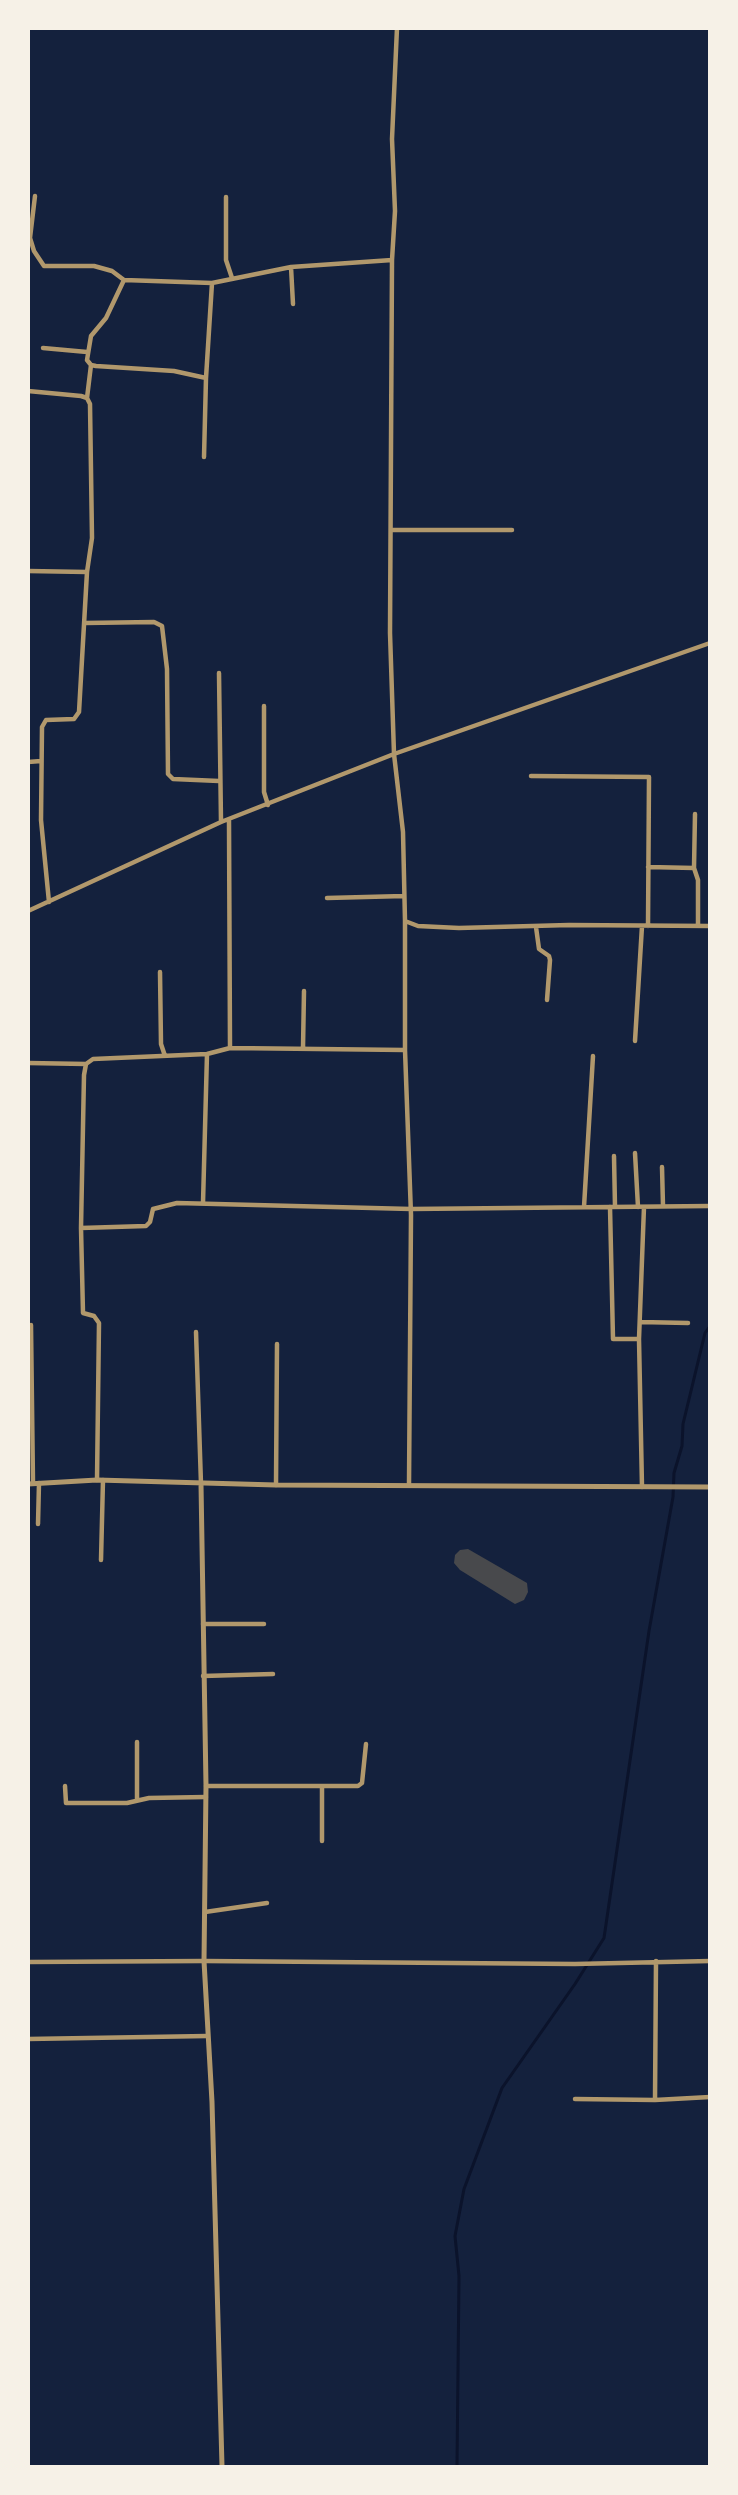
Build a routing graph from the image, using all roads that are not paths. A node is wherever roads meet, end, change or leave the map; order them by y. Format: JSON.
{"nodes":[{"id":1,"x":396,"y":28,"type":"edge"},
{"id":2,"x":35,"y":196,"type":"dead end"},
{"id":3,"x":226,"y":197,"type":"dead end"},
{"id":4,"x":392,"y":260,"type":"junction"},
{"id":5,"x":291,"y":267,"type":"junction"},
{"id":6,"x":232,"y":278,"type":"junction"},
{"id":7,"x":124,"y":280,"type":"junction"},
{"id":8,"x":212,"y":283,"type":"junction"},
{"id":9,"x":293,"y":304,"type":"dead end"},
{"id":10,"x":43,"y":348,"type":"dead end"},
{"id":11,"x":87,"y":352,"type":"junction"},
{"id":12,"x":91,"y":365,"type":"junction"},
{"id":13,"x":206,"y":378,"type":"junction"},
{"id":14,"x":28,"y":391,"type":"edge"},
{"id":15,"x":87,"y":398,"type":"junction"},
{"id":16,"x":204,"y":456,"type":"dead end"},
{"id":17,"x":391,"y":530,"type":"junction"},
{"id":18,"x":512,"y":530,"type":"dead end"},
{"id":19,"x":28,"y":571,"type":"edge"},
{"id":20,"x":87,"y":572,"type":"junction"},
{"id":21,"x":85,"y":623,"type":"junction"},
{"id":22,"x":710,"y":643,"type":"edge"},
{"id":23,"x":219,"y":673,"type":"dead end"},
{"id":24,"x":264,"y":706,"type":"dead end"},
{"id":25,"x":394,"y":754,"type":"junction"},
{"id":26,"x":42,"y":761,"type":"junction"},
{"id":27,"x":28,"y":762,"type":"edge"},
{"id":28,"x":531,"y":776,"type":"dead end"},
{"id":29,"x":219,"y":781,"type":"junction"},
{"id":30,"x":268,"y":805,"type":"junction"},
{"id":31,"x":695,"y":814,"type":"dead end"},
{"id":32,"x":229,"y":820,"type":"junction"},
{"id":33,"x":221,"y":822,"type":"junction"},
{"id":34,"x":648,"y":867,"type":"junction"},
{"id":35,"x":694,"y":868,"type":"junction"},
{"id":36,"x":404,"y":896,"type":"junction"},
{"id":37,"x":327,"y":898,"type":"dead end"},
{"id":38,"x":49,"y":902,"type":"junction"},
{"id":39,"x":28,"y":911,"type":"edge"},
{"id":40,"x":405,"y":921,"type":"junction"},
{"id":41,"x":645,"y":926,"type":"junction"},
{"id":42,"x":698,"y":926,"type":"junction"},
{"id":43,"x":710,"y":926,"type":"edge"},
{"id":44,"x":536,"y":927,"type":"junction"},
{"id":45,"x":160,"y":972,"type":"dead end"},
{"id":46,"x":304,"y":991,"type":"dead end"},
{"id":47,"x":547,"y":1000,"type":"dead end"},
{"id":48,"x":635,"y":1041,"type":"dead end"},
{"id":49,"x":230,"y":1048,"type":"junction"},
{"id":50,"x":303,"y":1048,"type":"junction"},
{"id":51,"x":405,"y":1050,"type":"junction"},
{"id":52,"x":207,"y":1054,"type":"junction"},
{"id":53,"x":165,"y":1056,"type":"junction"},
{"id":54,"x":593,"y":1056,"type":"dead end"},
{"id":55,"x":28,"y":1064,"type":"edge"},
{"id":56,"x":86,"y":1064,"type":"junction"},
{"id":57,"x":635,"y":1153,"type":"dead end"},
{"id":58,"x":614,"y":1156,"type":"dead end"},
{"id":59,"x":662,"y":1167,"type":"dead end"},
{"id":60,"x":203,"y":1203,"type":"junction"},
{"id":61,"x":663,"y":1206,"type":"junction"},
{"id":62,"x":710,"y":1206,"type":"edge"},
{"id":63,"x":584,"y":1207,"type":"junction"},
{"id":64,"x":612,"y":1207,"type":"junction"},
{"id":65,"x":641,"y":1207,"type":"junction"},
{"id":66,"x":411,"y":1209,"type":"junction"},
{"id":67,"x":81,"y":1228,"type":"junction"},
{"id":68,"x":640,"y":1322,"type":"junction"},
{"id":69,"x":688,"y":1323,"type":"dead end"},
{"id":70,"x":31,"y":1325,"type":"dead end"},
{"id":71,"x":196,"y":1332,"type":"dead end"},
{"id":72,"x":639,"y":1339,"type":"junction"},
{"id":73,"x":277,"y":1344,"type":"dead end"},
{"id":74,"x":100,"y":1480,"type":"junction"},
{"id":75,"x":33,"y":1483,"type":"edge"},
{"id":76,"x":201,"y":1484,"type":"junction"},
{"id":77,"x":276,"y":1485,"type":"junction"},
{"id":78,"x":409,"y":1485,"type":"junction"},
{"id":79,"x":642,"y":1486,"type":"junction"},
{"id":80,"x":710,"y":1487,"type":"edge"},
{"id":81,"x":38,"y":1524,"type":"dead end"},
{"id":82,"x":102,"y":1560,"type":"dead end"},
{"id":83,"x":203,"y":1624,"type":"junction"},
{"id":84,"x":264,"y":1624,"type":"dead end"},
{"id":85,"x":273,"y":1674,"type":"dead end"},
{"id":86,"x":203,"y":1676,"type":"junction"},
{"id":87,"x":136,"y":1742,"type":"dead end"},
{"id":88,"x":366,"y":1744,"type":"dead end"},
{"id":89,"x":65,"y":1786,"type":"dead end"},
{"id":90,"x":206,"y":1786,"type":"junction"},
{"id":91,"x":322,"y":1787,"type":"junction"},
{"id":92,"x":206,"y":1797,"type":"junction"},
{"id":93,"x":137,"y":1799,"type":"junction"},
{"id":94,"x":322,"y":1841,"type":"dead end"},
{"id":95,"x":267,"y":1903,"type":"dead end"},
{"id":96,"x":205,"y":1912,"type":"junction"},
{"id":97,"x":204,"y":1961,"type":"junction"},
{"id":98,"x":656,"y":1961,"type":"junction"},
{"id":99,"x":710,"y":1961,"type":"edge"},
{"id":100,"x":28,"y":1962,"type":"edge"},
{"id":101,"x":207,"y":2036,"type":"junction"},
{"id":102,"x":28,"y":2039,"type":"edge"},
{"id":103,"x":710,"y":2097,"type":"edge"},
{"id":104,"x":575,"y":2099,"type":"dead end"},
{"id":105,"x":654,"y":2100,"type":"junction"},
{"id":106,"x":222,"y":2466,"type":"edge"}],
"edges":[{"from":1,"to":4,"type":"street"},
{"from":2,"to":7,"type":"street"},
{"from":3,"to":6,"type":"street"},
{"from":4,"to":5,"type":"street"},
{"from":4,"to":17,"type":"street"},
{"from":5,"to":6,"type":"street"},
{"from":5,"to":9,"type":"street"},
{"from":6,"to":8,"type":"street"},
{"from":7,"to":8,"type":"street"},
{"from":7,"to":11,"type":"street"},
{"from":8,"to":13,"type":"street"},
{"from":10,"to":11,"type":"street"},
{"from":11,"to":12,"type":"street"},
{"from":12,"to":13,"type":"street"},
{"from":12,"to":15,"type":"street"},
{"from":13,"to":16,"type":"street"},
{"from":14,"to":15,"type":"street"},
{"from":15,"to":20,"type":"street"},
{"from":17,"to":18,"type":"street"},
{"from":17,"to":25,"type":"street"},
{"from":19,"to":20,"type":"street"},
{"from":20,"to":21,"type":"street"},
{"from":21,"to":26,"type":"street"},
{"from":21,"to":29,"type":"street"},
{"from":22,"to":25,"type":"street"},
{"from":23,"to":29,"type":"street"},
{"from":24,"to":30,"type":"street"},
{"from":25,"to":30,"type":"street"},
{"from":25,"to":36,"type":"street"},
{"from":26,"to":27,"type":"street"},
{"from":26,"to":38,"type":"street"},
{"from":28,"to":34,"type":"street"},
{"from":29,"to":33,"type":"street"},
{"from":30,"to":32,"type":"street"},
{"from":31,"to":35,"type":"street"},
{"from":32,"to":33,"type":"street"},
{"from":32,"to":49,"type":"street"},
{"from":33,"to":38,"type":"street"},
{"from":34,"to":35,"type":"street"},
{"from":34,"to":41,"type":"street"},
{"from":35,"to":42,"type":"street"},
{"from":36,"to":37,"type":"street"},
{"from":36,"to":40,"type":"street"},
{"from":38,"to":39,"type":"street"},
{"from":40,"to":44,"type":"street"},
{"from":40,"to":51,"type":"street"},
{"from":41,"to":42,"type":"street"},
{"from":41,"to":44,"type":"street"},
{"from":41,"to":48,"type":"street"},
{"from":42,"to":43,"type":"street"},
{"from":44,"to":47,"type":"street"},
{"from":45,"to":53,"type":"street"},
{"from":46,"to":50,"type":"street"},
{"from":49,"to":50,"type":"street"},
{"from":49,"to":52,"type":"street"},
{"from":50,"to":51,"type":"street"},
{"from":51,"to":66,"type":"street"},
{"from":52,"to":53,"type":"street"},
{"from":52,"to":60,"type":"street"},
{"from":53,"to":56,"type":"street"},
{"from":54,"to":63,"type":"street"},
{"from":55,"to":56,"type":"street"},
{"from":56,"to":67,"type":"street"},
{"from":57,"to":65,"type":"street"},
{"from":58,"to":64,"type":"street"},
{"from":59,"to":61,"type":"street"},
{"from":60,"to":66,"type":"street"},
{"from":60,"to":67,"type":"street"},
{"from":61,"to":62,"type":"street"},
{"from":61,"to":65,"type":"street"},
{"from":63,"to":64,"type":"street"},
{"from":63,"to":66,"type":"street"},
{"from":64,"to":65,"type":"street"},
{"from":64,"to":72,"type":"street"},
{"from":65,"to":68,"type":"street"},
{"from":66,"to":78,"type":"street"},
{"from":67,"to":74,"type":"street"},
{"from":68,"to":69,"type":"street"},
{"from":68,"to":72,"type":"street"},
{"from":70,"to":75,"type":"street"},
{"from":71,"to":76,"type":"street"},
{"from":72,"to":79,"type":"street"},
{"from":73,"to":77,"type":"street"},
{"from":74,"to":75,"type":"street"},
{"from":74,"to":76,"type":"street"},
{"from":74,"to":82,"type":"street"},
{"from":75,"to":81,"type":"street"},
{"from":76,"to":77,"type":"street"},
{"from":76,"to":83,"type":"street"},
{"from":77,"to":78,"type":"street"},
{"from":78,"to":79,"type":"street"},
{"from":79,"to":80,"type":"street"},
{"from":83,"to":84,"type":"street"},
{"from":83,"to":86,"type":"street"},
{"from":85,"to":86,"type":"street"},
{"from":86,"to":90,"type":"street"},
{"from":87,"to":93,"type":"street"},
{"from":88,"to":91,"type":"street"},
{"from":89,"to":93,"type":"street"},
{"from":90,"to":91,"type":"street"},
{"from":90,"to":92,"type":"street"},
{"from":91,"to":94,"type":"street"},
{"from":92,"to":93,"type":"street"},
{"from":92,"to":96,"type":"street"},
{"from":95,"to":96,"type":"street"},
{"from":96,"to":97,"type":"street"},
{"from":97,"to":98,"type":"street"},
{"from":97,"to":100,"type":"street"},
{"from":97,"to":101,"type":"street"},
{"from":98,"to":99,"type":"street"},
{"from":98,"to":105,"type":"street"},
{"from":101,"to":102,"type":"street"},
{"from":101,"to":106,"type":"street"},
{"from":103,"to":105,"type":"street"},
{"from":104,"to":105,"type":"street"}]}
